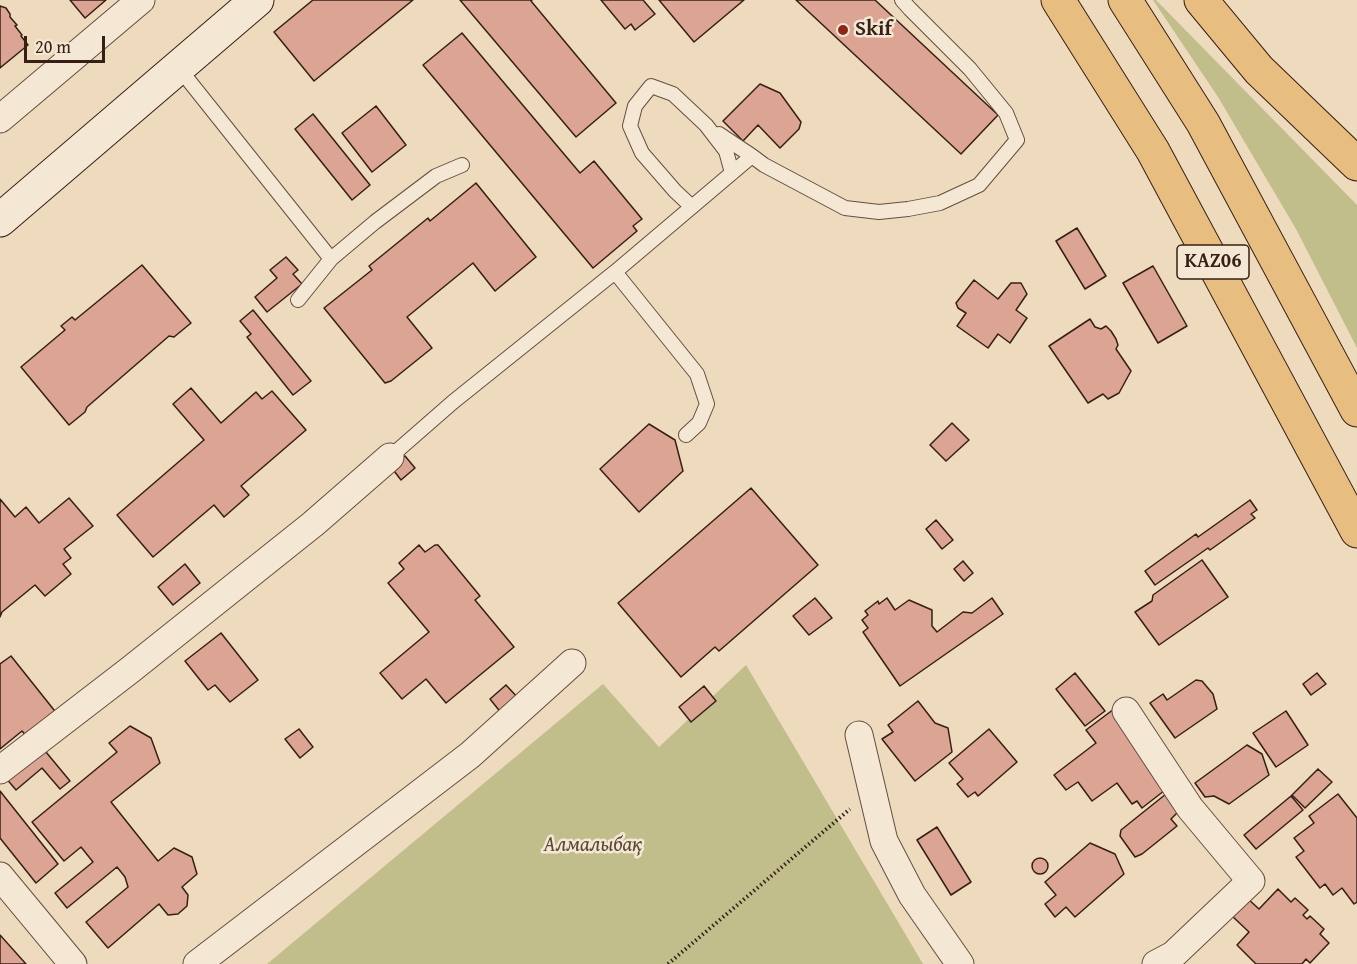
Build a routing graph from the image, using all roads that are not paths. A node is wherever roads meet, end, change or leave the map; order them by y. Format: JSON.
{"nodes":[{"id":1,"x":141,"y":0,"type":"edge"},
{"id":2,"x":257,"y":0,"type":"edge"},
{"id":3,"x":902,"y":0,"type":"edge"},
{"id":4,"x":1058,"y":0,"type":"edge"},
{"id":5,"x":1125,"y":0,"type":"edge"},
{"id":6,"x":1201,"y":0,"type":"edge"},
{"id":7,"x":178,"y":67,"type":"junction"},
{"id":8,"x":0,"y":119,"type":"edge"},
{"id":9,"x":706,"y":125,"type":"junction"},
{"id":10,"x":752,"y":156,"type":"junction"},
{"id":11,"x":1357,"y":164,"type":"edge"},
{"id":12,"x":462,"y":165,"type":"dead end"},
{"id":13,"x":732,"y":173,"type":"junction"},
{"id":14,"x":692,"y":207,"type":"junction"},
{"id":15,"x":0,"y":220,"type":"edge"},
{"id":16,"x":331,"y":259,"type":"junction"},
{"id":17,"x":615,"y":272,"type":"junction"},
{"id":18,"x":298,"y":300,"type":"dead end"},
{"id":19,"x":1357,"y":410,"type":"edge"},
{"id":20,"x":686,"y":435,"type":"dead end"},
{"id":21,"x":390,"y":457,"type":"joint"},
{"id":22,"x":1357,"y":531,"type":"edge"},
{"id":23,"x":572,"y":663,"type":"dead end"},
{"id":24,"x":1126,"y":711,"type":"dead end"},
{"id":25,"x":859,"y":735,"type":"dead end"},
{"id":26,"x":0,"y":770,"type":"edge"},
{"id":27,"x":0,"y":876,"type":"edge"},
{"id":28,"x":1170,"y":961,"type":"edge"},
{"id":29,"x":73,"y":964,"type":"edge"},
{"id":30,"x":197,"y":964,"type":"edge"},
{"id":31,"x":960,"y":964,"type":"edge"}],
"edges":[{"from":1,"to":8,"type":"street"},
{"from":2,"to":7,"type":"main road"},
{"from":3,"to":10,"type":"lane"},
{"from":4,"to":22,"type":"highway","number":"KАZ06"},
{"from":5,"to":19,"type":"highway","number":"KАZ06"},
{"from":6,"to":11,"type":"highway"},
{"from":7,"to":15,"type":"main road"},
{"from":7,"to":16,"type":"lane"},
{"from":9,"to":10,"type":"lane"},
{"from":9,"to":13,"type":"lane"},
{"from":9,"to":14,"type":"lane"},
{"from":10,"to":13,"type":"lane"},
{"from":12,"to":16,"type":"lane"},
{"from":13,"to":14,"type":"lane"},
{"from":14,"to":17,"type":"lane"},
{"from":16,"to":18,"type":"lane"},
{"from":17,"to":20,"type":"lane"},
{"from":17,"to":21,"type":"lane"},
{"from":21,"to":26,"type":"street"},
{"from":23,"to":30,"type":"street"},
{"from":24,"to":28,"type":"street"},
{"from":25,"to":31,"type":"street"},
{"from":27,"to":29,"type":"street"}]}
